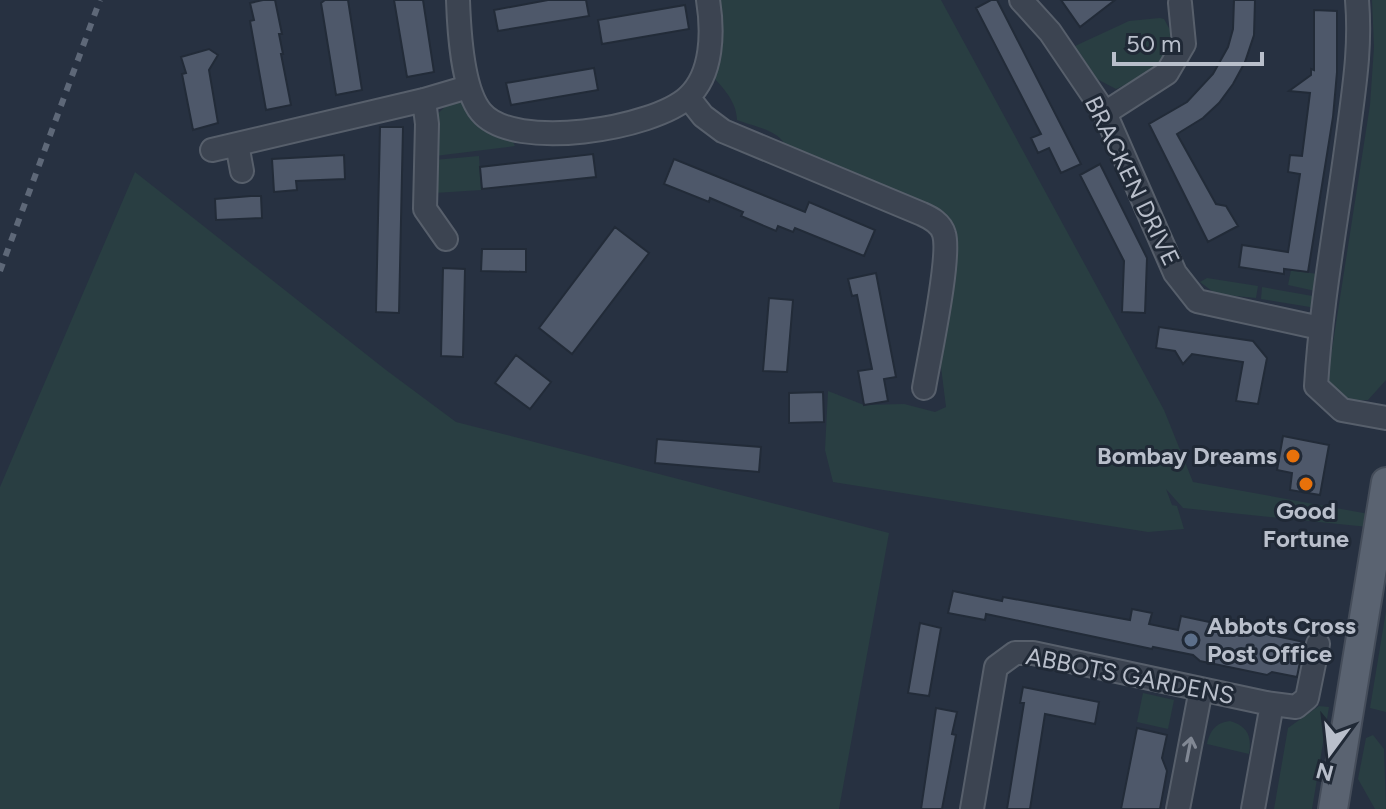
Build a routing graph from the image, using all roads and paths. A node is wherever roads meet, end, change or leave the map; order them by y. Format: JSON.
{"nodes":[{"id":1,"x":458,"y":0,"type":"edge"},
{"id":2,"x":708,"y":0,"type":"edge"},
{"id":3,"x":1021,"y":0,"type":"edge"},
{"id":4,"x":1357,"y":0,"type":"edge"},
{"id":5,"x":1180,"y":3,"type":"dead end"},
{"id":6,"x":468,"y":87,"type":"junction"},
{"id":7,"x":688,"y":97,"type":"junction"},
{"id":8,"x":424,"y":100,"type":"junction"},
{"id":9,"x":1105,"y":113,"type":"junction"},
{"id":10,"x":237,"y":144,"type":"junction"},
{"id":11,"x":212,"y":150,"type":"dead end"},
{"id":12,"x":242,"y":171,"type":"dead end"},
{"id":13,"x":446,"y":239,"type":"dead end"},
{"id":14,"x":1320,"y":328,"type":"junction"},
{"id":15,"x":924,"y":388,"type":"dead end"},
{"id":16,"x":1386,"y":418,"type":"edge"},
{"id":17,"x":1386,"y":482,"type":"edge"},
{"id":18,"x":1318,"y":644,"type":"dead end"},
{"id":19,"x":1201,"y":689,"type":"junction"},
{"id":20,"x":1272,"y":704,"type":"junction"},
{"id":21,"x":972,"y":809,"type":"edge"},
{"id":22,"x":1178,"y":809,"type":"edge"},
{"id":23,"x":1253,"y":809,"type":"edge"},
{"id":24,"x":1333,"y":809,"type":"edge"}],
"edges":[{"from":1,"to":6,"type":"street"},
{"from":2,"to":7,"type":"street"},
{"from":3,"to":9,"type":"street","name":"BRACKEN DRIVE"},
{"from":4,"to":14,"type":"street"},
{"from":5,"to":9,"type":"street"},
{"from":6,"to":7,"type":"street"},
{"from":6,"to":8,"type":"street"},
{"from":7,"to":15,"type":"street"},
{"from":8,"to":10,"type":"street"},
{"from":8,"to":13,"type":"street"},
{"from":9,"to":14,"type":"street","name":"BRACKEN DRIVE"},
{"from":10,"to":11,"type":"street"},
{"from":10,"to":12,"type":"street"},
{"from":14,"to":16,"type":"street"},
{"from":17,"to":24,"type":"main road"},
{"from":18,"to":20,"type":"street","name":"ABBOTS GARDENS"},
{"from":19,"to":20,"type":"street","name":"ABBOTS GARDENS"},
{"from":19,"to":21,"type":"street","name":"ABBOTS GARDENS"},
{"from":22,"to":19,"type":"street","one_way":true},
{"from":20,"to":23,"type":"street"}]}
